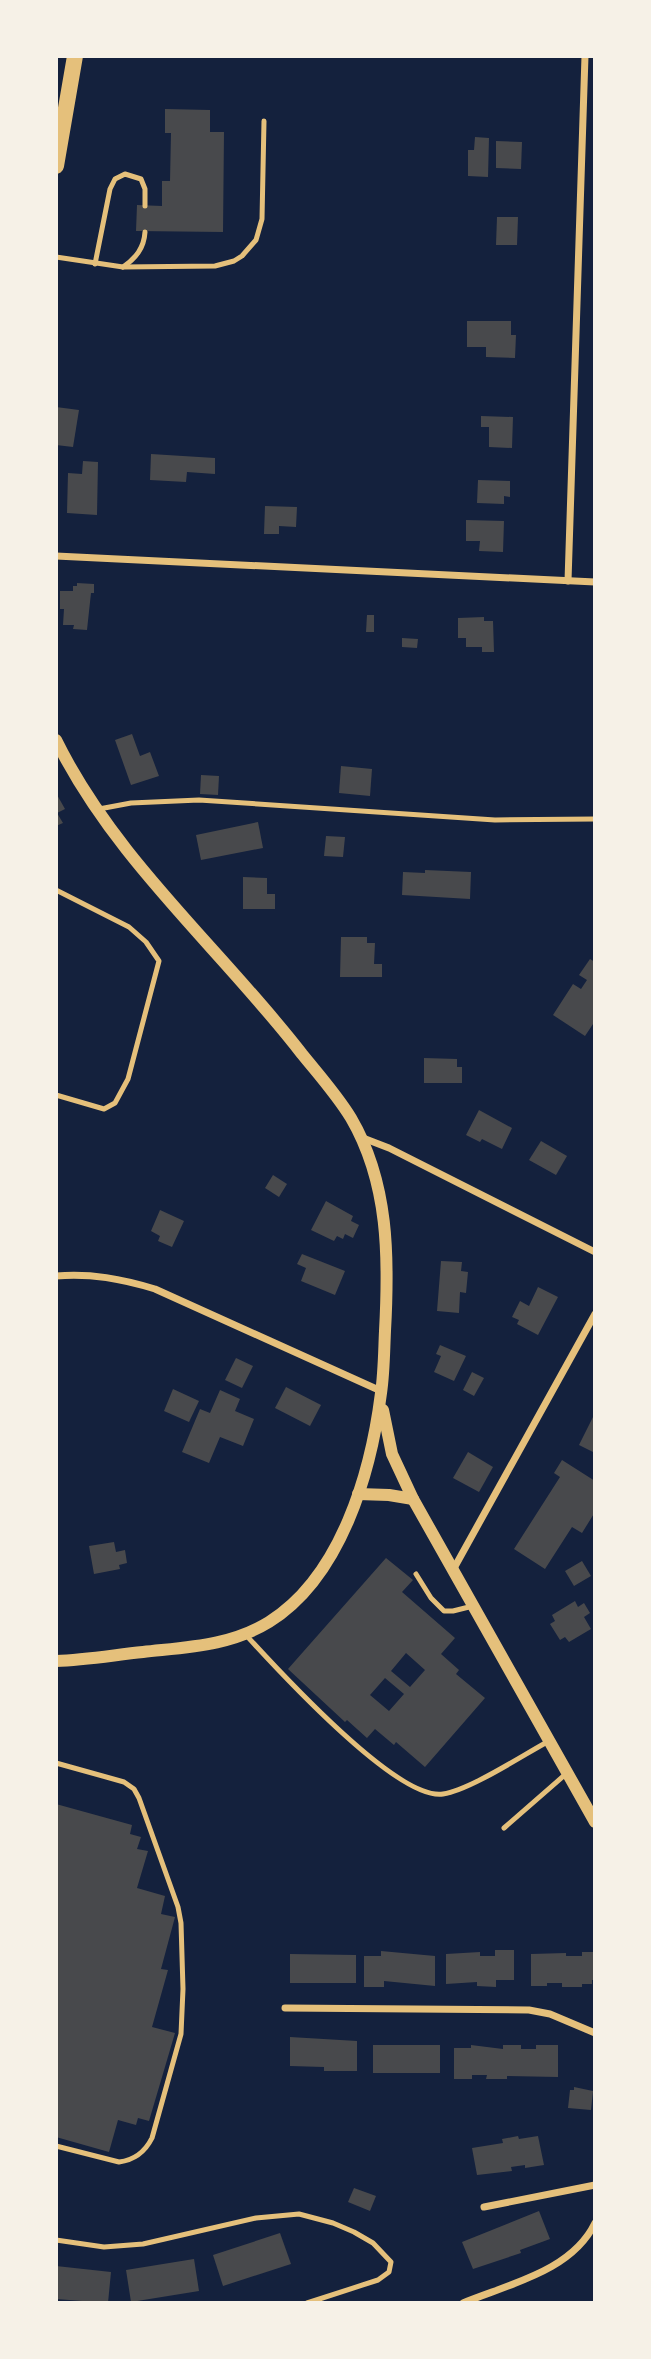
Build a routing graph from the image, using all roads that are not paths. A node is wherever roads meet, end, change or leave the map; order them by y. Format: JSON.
{"nodes":[{"id":1,"x":75,"y":56,"type":"edge"},
{"id":2,"x":585,"y":56,"type":"edge"},
{"id":3,"x":264,"y":121,"type":"dead end"},
{"id":4,"x":56,"y":166,"type":"edge"},
{"id":5,"x":145,"y":206,"type":"dead end"},
{"id":6,"x":145,"y":232,"type":"dead end"},
{"id":7,"x":56,"y":257,"type":"edge"},
{"id":8,"x":96,"y":264,"type":"junction"},
{"id":9,"x":123,"y":267,"type":"junction"},
{"id":10,"x":56,"y":556,"type":"edge"},
{"id":11,"x":568,"y":581,"type":"junction"},
{"id":12,"x":595,"y":582,"type":"edge"},
{"id":13,"x":56,"y":740,"type":"edge"},
{"id":14,"x":59,"y":754,"type":"edge"},
{"id":15,"x":97,"y":810,"type":"junction"},
{"id":16,"x":595,"y":819,"type":"edge"},
{"id":17,"x":56,"y":890,"type":"edge"},
{"id":18,"x":56,"y":1095,"type":"edge"},
{"id":19,"x":361,"y":1138,"type":"junction"},
{"id":20,"x":595,"y":1252,"type":"edge"},
{"id":21,"x":56,"y":1276,"type":"edge"},
{"id":22,"x":595,"y":1314,"type":"edge"},
{"id":23,"x":382,"y":1392,"type":"junction"},
{"id":24,"x":358,"y":1494,"type":"junction"},
{"id":25,"x":413,"y":1499,"type":"junction"},
{"id":26,"x":453,"y":1570,"type":"junction"},
{"id":27,"x":416,"y":1574,"type":"dead end"},
{"id":28,"x":473,"y":1606,"type":"junction"},
{"id":29,"x":245,"y":1634,"type":"junction"},
{"id":30,"x":56,"y":1661,"type":"edge"},
{"id":31,"x":549,"y":1741,"type":"junction"},
{"id":32,"x":56,"y":1763,"type":"edge"},
{"id":33,"x":567,"y":1773,"type":"junction"},
{"id":34,"x":595,"y":1822,"type":"edge"},
{"id":35,"x":504,"y":1828,"type":"dead end"},
{"id":36,"x":285,"y":2008,"type":"dead end"},
{"id":37,"x":595,"y":2033,"type":"edge"},
{"id":38,"x":56,"y":2146,"type":"edge"},
{"id":39,"x":595,"y":2185,"type":"edge"},
{"id":40,"x":484,"y":2207,"type":"dead end"},
{"id":41,"x":595,"y":2222,"type":"edge"},
{"id":42,"x":56,"y":2240,"type":"edge"},
{"id":43,"x":307,"y":2303,"type":"edge"},
{"id":44,"x":463,"y":2303,"type":"edge"}],
"edges":[{"from":1,"to":4,"type":"main road"},
{"from":2,"to":11,"type":"street"},
{"from":3,"to":9,"type":"lane"},
{"from":5,"to":8,"type":"lane"},
{"from":6,"to":9,"type":"lane"},
{"from":7,"to":8,"type":"lane"},
{"from":8,"to":9,"type":"lane"},
{"from":10,"to":11,"type":"street"},
{"from":11,"to":12,"type":"street"},
{"from":13,"to":14,"type":"street"},
{"from":14,"to":15,"type":"street"},
{"from":15,"to":16,"type":"lane"},
{"from":15,"to":19,"type":"street"},
{"from":17,"to":18,"type":"lane"},
{"from":19,"to":20,"type":"street"},
{"from":19,"to":23,"type":"street"},
{"from":21,"to":23,"type":"street"},
{"from":22,"to":26,"type":"street"},
{"from":23,"to":24,"type":"street"},
{"from":23,"to":25,"type":"street"},
{"from":24,"to":25,"type":"street"},
{"from":24,"to":29,"type":"street"},
{"from":25,"to":26,"type":"street"},
{"from":26,"to":28,"type":"street"},
{"from":27,"to":28,"type":"lane"},
{"from":28,"to":31,"type":"street"},
{"from":29,"to":30,"type":"street"},
{"from":29,"to":31,"type":"lane"},
{"from":31,"to":33,"type":"street"},
{"from":32,"to":38,"type":"lane"},
{"from":33,"to":34,"type":"street"},
{"from":33,"to":35,"type":"lane"},
{"from":36,"to":37,"type":"street"},
{"from":39,"to":40,"type":"street"},
{"from":41,"to":44,"type":"street"},
{"from":42,"to":43,"type":"lane"}]}
